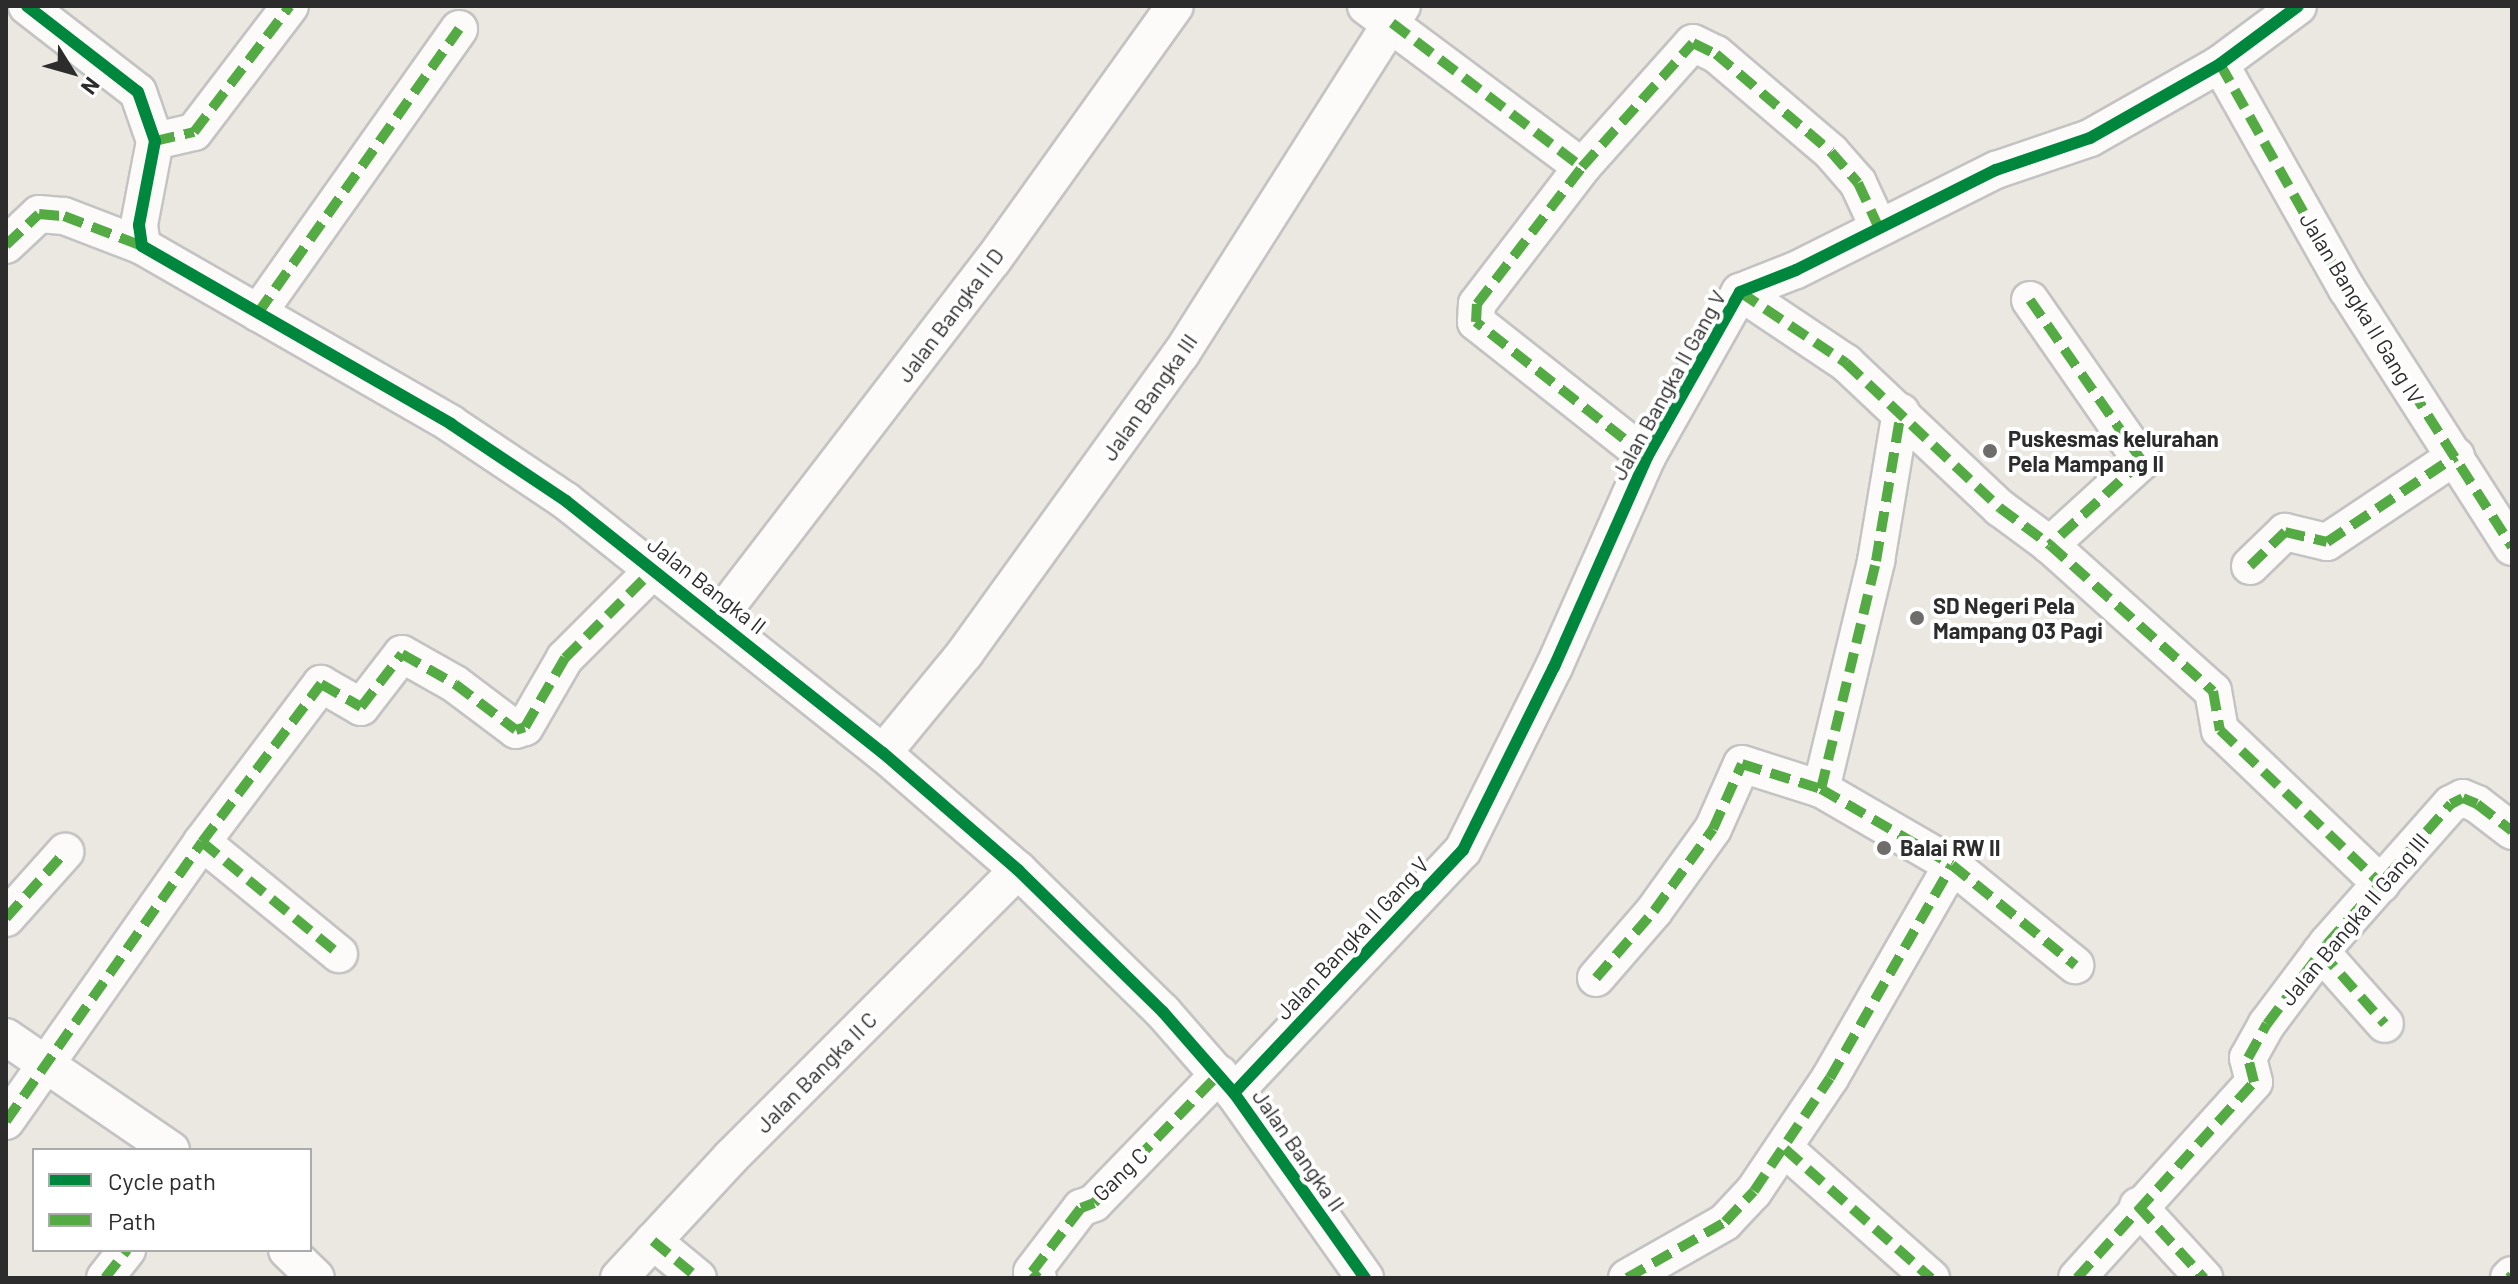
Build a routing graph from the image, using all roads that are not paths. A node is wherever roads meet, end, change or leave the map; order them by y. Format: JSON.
{"nodes":[{"id":1,"x":27,"y":6,"type":"edge"},
{"id":2,"x":290,"y":6,"type":"edge"},
{"id":3,"x":1175,"y":6,"type":"edge"},
{"id":4,"x":2298,"y":6,"type":"edge"},
{"id":5,"x":1386,"y":12,"type":"edge"},
{"id":6,"x":459,"y":29,"type":"dead end"},
{"id":7,"x":2220,"y":64,"type":"junction"},
{"id":8,"x":155,"y":141,"type":"junction"},
{"id":9,"x":1582,"y":167,"type":"junction"},
{"id":10,"x":1878,"y":226,"type":"junction"},
{"id":11,"x":6,"y":245,"type":"edge"},
{"id":12,"x":142,"y":246,"type":"junction"},
{"id":13,"x":1740,"y":292,"type":"junction"},
{"id":14,"x":2030,"y":300,"type":"dead end"},
{"id":15,"x":258,"y":313,"type":"junction"},
{"id":16,"x":1901,"y":412,"type":"junction"},
{"id":17,"x":2456,"y":456,"type":"junction"},
{"id":18,"x":1647,"y":457,"type":"junction"},
{"id":19,"x":2050,"y":545,"type":"junction"},
{"id":20,"x":2512,"y":547,"type":"edge"},
{"id":21,"x":2250,"y":566,"type":"dead end"},
{"id":22,"x":654,"y":569,"type":"junction"},
{"id":23,"x":718,"y":618,"type":"junction"},
{"id":24,"x":883,"y":753,"type":"junction"},
{"id":25,"x":1821,"y":789,"type":"junction"},
{"id":26,"x":2512,"y":831,"type":"edge"},
{"id":27,"x":202,"y":842,"type":"junction"},
{"id":28,"x":65,"y":852,"type":"dead end"},
{"id":29,"x":1952,"y":865,"type":"junction"},
{"id":30,"x":1018,"y":870,"type":"junction"},
{"id":31,"x":2381,"y":884,"type":"junction"},
{"id":32,"x":6,"y":918,"type":"edge"},
{"id":33,"x":2321,"y":952,"type":"junction"},
{"id":34,"x":339,"y":954,"type":"dead end"},
{"id":35,"x":2075,"y":965,"type":"dead end"},
{"id":36,"x":1596,"y":978,"type":"dead end"},
{"id":37,"x":2385,"y":1024,"type":"dead end"},
{"id":38,"x":6,"y":1037,"type":"edge"},
{"id":39,"x":47,"y":1063,"type":"junction"},
{"id":40,"x":1227,"y":1083,"type":"junction"},
{"id":41,"x":6,"y":1121,"type":"edge"},
{"id":42,"x":168,"y":1148,"type":"edge"},
{"id":43,"x":1785,"y":1149,"type":"junction"},
{"id":44,"x":2138,"y":1206,"type":"junction"},
{"id":45,"x":653,"y":1241,"type":"junction"},
{"id":46,"x":125,"y":1252,"type":"edge"},
{"id":47,"x":289,"y":1252,"type":"edge"},
{"id":48,"x":105,"y":1278,"type":"edge"},
{"id":49,"x":316,"y":1278,"type":"edge"},
{"id":50,"x":619,"y":1278,"type":"edge"},
{"id":51,"x":698,"y":1278,"type":"edge"},
{"id":52,"x":1038,"y":1278,"type":"edge"},
{"id":53,"x":1365,"y":1278,"type":"edge"},
{"id":54,"x":1627,"y":1278,"type":"edge"},
{"id":55,"x":1931,"y":1278,"type":"edge"},
{"id":56,"x":2077,"y":1278,"type":"edge"},
{"id":57,"x":2204,"y":1278,"type":"edge"}],
"edges":[{"from":1,"to":8,"type":"street"},
{"from":2,"to":8,"type":"street"},
{"from":3,"to":23,"type":"street","name":"Jalan Bangka II D"},
{"from":4,"to":7,"type":"street","name":"Jalan Bangka II Gang V"},
{"from":5,"to":9,"type":"street","name":"Jalan Bangka III"},
{"from":5,"to":24,"type":"street","name":"Jalan Bangka III"},
{"from":6,"to":15,"type":"street"},
{"from":7,"to":10,"type":"street","name":"Jalan Bangka II Gang V"},
{"from":7,"to":17,"type":"street","name":"Jalan Bangka II Gang IV"},
{"from":8,"to":12,"type":"street"},
{"from":9,"to":10,"type":"street","name":"Jalan Bangka II Gang V"},
{"from":9,"to":18,"type":"street","name":"Jalan Bangka II Gang V"},
{"from":10,"to":13,"type":"street","name":"Jalan Bangka II Gang V"},
{"from":11,"to":12,"type":"street","name":"Jalan Bangka II"},
{"from":12,"to":15,"type":"street","name":"Jalan Bangka II"},
{"from":13,"to":16,"type":"street","name":"Jalan Bangka II Gang V"},
{"from":13,"to":18,"type":"street","name":"Jalan Bangka II Gang V"},
{"from":14,"to":19,"type":"street"},
{"from":15,"to":22,"type":"street","name":"Jalan Bangka II"},
{"from":16,"to":19,"type":"street","name":"Jalan Bangka II Gang V"},
{"from":16,"to":25,"type":"street"},
{"from":17,"to":20,"type":"street","name":"Jalan Bangka II Gang IV"},
{"from":17,"to":21,"type":"street"},
{"from":18,"to":40,"type":"street","name":"Jalan Bangka II Gang V"},
{"from":19,"to":31,"type":"street","name":"Jalan Bangka II Gang V"},
{"from":22,"to":23,"type":"street","name":"Jalan Bangka II"},
{"from":22,"to":27,"type":"street"},
{"from":23,"to":24,"type":"street","name":"Jalan Bangka II"},
{"from":24,"to":30,"type":"street","name":"Jalan Bangka II"},
{"from":25,"to":29,"type":"street"},
{"from":25,"to":36,"type":"street"},
{"from":26,"to":31,"type":"street","name":"Jalan Bangka II Gang III"},
{"from":27,"to":34,"type":"street"},
{"from":27,"to":39,"type":"street"},
{"from":28,"to":32,"type":"street"},
{"from":29,"to":35,"type":"street"},
{"from":29,"to":43,"type":"street"},
{"from":30,"to":40,"type":"street","name":"Jalan Bangka II"},
{"from":30,"to":45,"type":"street","name":"Jalan Bangka II C"},
{"from":31,"to":33,"type":"street","name":"Jalan Bangka II Gang III"},
{"from":33,"to":37,"type":"street"},
{"from":33,"to":44,"type":"street","name":"Jalan Bangka II Gang III"},
{"from":38,"to":39,"type":"street"},
{"from":39,"to":41,"type":"street"},
{"from":39,"to":42,"type":"street"},
{"from":40,"to":52,"type":"street","name":"Gang C"},
{"from":40,"to":53,"type":"street","name":"Jalan Bangka II"},
{"from":43,"to":54,"type":"street"},
{"from":43,"to":55,"type":"street"},
{"from":44,"to":56,"type":"street","name":"Jalan Bangka II Gang III"},
{"from":44,"to":57,"type":"street"},
{"from":45,"to":50,"type":"street","name":"Jalan Bangka II C"},
{"from":45,"to":51,"type":"street"},
{"from":46,"to":48,"type":"street"},
{"from":47,"to":49,"type":"street"}]}
